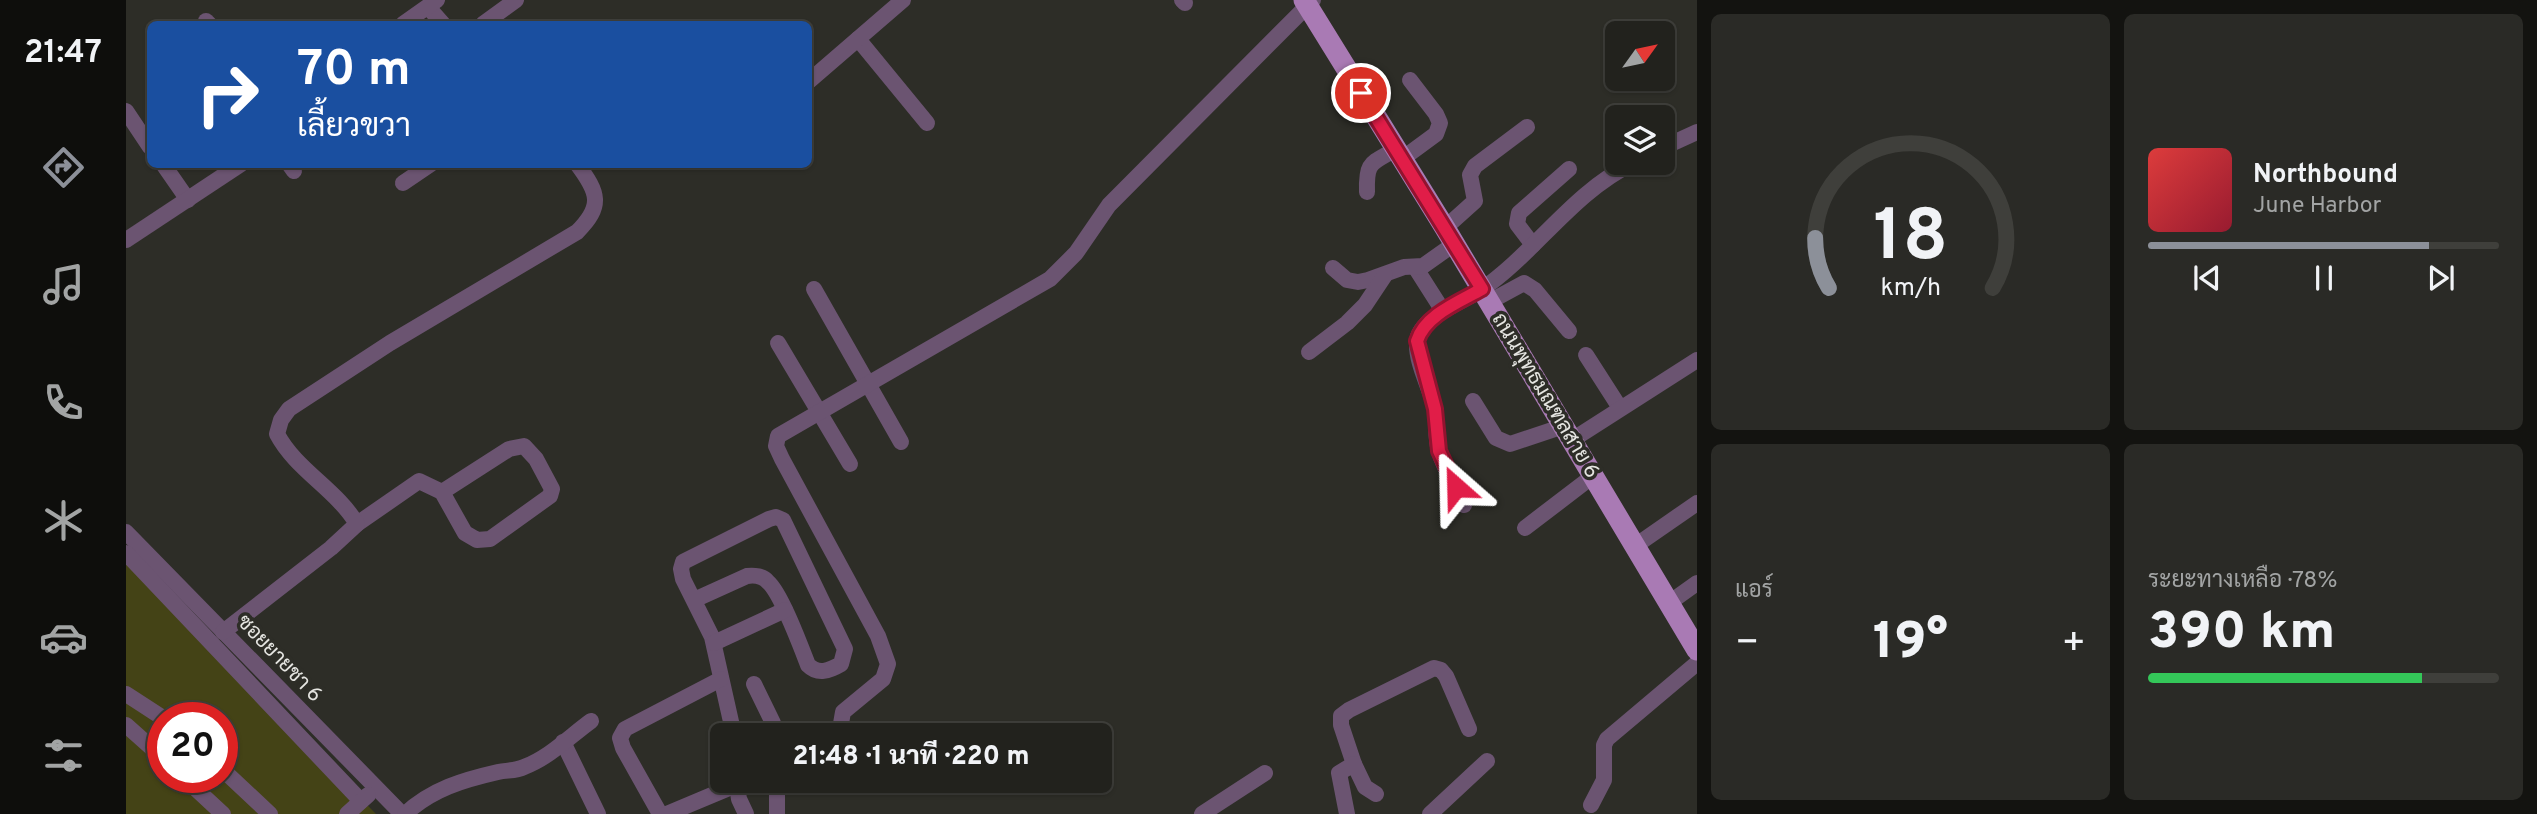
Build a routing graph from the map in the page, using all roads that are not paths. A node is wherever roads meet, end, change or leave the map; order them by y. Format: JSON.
{"nodes":[{"id":1,"x":516,"y":0,"type":"edge"},
{"id":2,"x":903,"y":0,"type":"edge"},
{"id":3,"x":1308,"y":2,"type":"edge"},
{"id":4,"x":432,"y":3,"type":"edge"},
{"id":5,"x":407,"y":21,"type":"edge"},
{"id":6,"x":441,"y":21,"type":"edge"},
{"id":7,"x":487,"y":21,"type":"edge"},
{"id":8,"x":858,"y":39,"type":"junction"},
{"id":9,"x":812,"y":79,"type":"edge"},
{"id":10,"x":1410,"y":80,"type":"dead end"},
{"id":11,"x":126,"y":111,"type":"edge"},
{"id":12,"x":927,"y":123,"type":"dead end"},
{"id":13,"x":1527,"y":127,"type":"dead end"},
{"id":14,"x":1697,"y":132,"type":"edge"},
{"id":15,"x":147,"y":142,"type":"edge"},
{"id":16,"x":1675,"y":142,"type":"edge"},
{"id":17,"x":1399,"y":154,"type":"junction"},
{"id":18,"x":166,"y":168,"type":"edge"},
{"id":19,"x":235,"y":168,"type":"edge"},
{"id":20,"x":425,"y":168,"type":"edge"},
{"id":21,"x":579,"y":168,"type":"edge"},
{"id":22,"x":1569,"y":169,"type":"dead end"},
{"id":23,"x":1614,"y":175,"type":"edge"},
{"id":24,"x":403,"y":183,"type":"dead end"},
{"id":25,"x":1367,"y":192,"type":"dead end"},
{"id":26,"x":188,"y":200,"type":"junction"},
{"id":27,"x":1450,"y":236,"type":"junction"},
{"id":28,"x":126,"y":240,"type":"edge"},
{"id":29,"x":1532,"y":245,"type":"junction"},
{"id":30,"x":1415,"y":267,"type":"junction"},
{"id":31,"x":1334,"y":268,"type":"dead end"},
{"id":32,"x":1385,"y":275,"type":"junction"},
{"id":33,"x":814,"y":289,"type":"dead end"},
{"id":34,"x":1485,"y":296,"type":"junction"},
{"id":35,"x":1443,"y":312,"type":"junction"},
{"id":36,"x":1569,"y":331,"type":"dead end"},
{"id":37,"x":778,"y":343,"type":"dead end"},
{"id":38,"x":1309,"y":352,"type":"dead end"},
{"id":39,"x":1586,"y":355,"type":"dead end"},
{"id":40,"x":1697,"y":360,"type":"edge"},
{"id":41,"x":868,"y":384,"type":"junction"},
{"id":42,"x":1473,"y":401,"type":"dead end"},
{"id":43,"x":1620,"y":408,"type":"junction"},
{"id":44,"x":818,"y":412,"type":"junction"},
{"id":45,"x":1568,"y":433,"type":"junction"},
{"id":46,"x":901,"y":442,"type":"dead end"},
{"id":47,"x":850,"y":464,"type":"dead end"},
{"id":48,"x":1593,"y":476,"type":"junction"},
{"id":49,"x":442,"y":492,"type":"junction"},
{"id":50,"x":1697,"y":503,"type":"edge"},
{"id":51,"x":1464,"y":505,"type":"dead end"},
{"id":52,"x":357,"y":524,"type":"junction"},
{"id":53,"x":1525,"y":528,"type":"dead end"},
{"id":54,"x":126,"y":532,"type":"edge"},
{"id":55,"x":1635,"y":546,"type":"junction"},
{"id":56,"x":126,"y":553,"type":"edge"},
{"id":57,"x":1697,"y":583,"type":"edge"},
{"id":58,"x":694,"y":600,"type":"junction"},
{"id":59,"x":1669,"y":603,"type":"junction"},
{"id":60,"x":785,"y":610,"type":"junction"},
{"id":61,"x":223,"y":632,"type":"junction"},
{"id":62,"x":714,"y":643,"type":"junction"},
{"id":63,"x":1697,"y":650,"type":"edge"},
{"id":64,"x":1697,"y":663,"type":"edge"},
{"id":65,"x":721,"y":679,"type":"junction"},
{"id":66,"x":754,"y":684,"type":"dead end"},
{"id":67,"x":126,"y":694,"type":"edge"},
{"id":68,"x":147,"y":708,"type":"edge"},
{"id":69,"x":591,"y":721,"type":"dead end"},
{"id":70,"x":731,"y":723,"type":"edge"},
{"id":71,"x":773,"y":723,"type":"edge"},
{"id":72,"x":841,"y":723,"type":"edge"},
{"id":73,"x":126,"y":725,"type":"edge"},
{"id":74,"x":1469,"y":729,"type":"dead end"},
{"id":75,"x":563,"y":743,"type":"junction"},
{"id":76,"x":147,"y":744,"type":"edge"},
{"id":77,"x":1487,"y":761,"type":"dead end"},
{"id":78,"x":1354,"y":764,"type":"junction"},
{"id":79,"x":1265,"y":773,"type":"dead end"},
{"id":80,"x":238,"y":784,"type":"edge"},
{"id":81,"x":374,"y":788,"type":"junction"},
{"id":82,"x":200,"y":793,"type":"edge"},
{"id":83,"x":721,"y":793,"type":"edge"},
{"id":84,"x":739,"y":793,"type":"edge"},
{"id":85,"x":777,"y":793,"type":"edge"},
{"id":86,"x":1376,"y":794,"type":"dead end"},
{"id":87,"x":361,"y":801,"type":"junction"},
{"id":88,"x":1591,"y":805,"type":"dead end"},
{"id":89,"x":700,"y":807,"type":"edge"},
{"id":90,"x":223,"y":814,"type":"edge"},
{"id":91,"x":270,"y":814,"type":"edge"},
{"id":92,"x":347,"y":814,"type":"edge"},
{"id":93,"x":404,"y":814,"type":"edge"},
{"id":94,"x":598,"y":814,"type":"edge"},
{"id":95,"x":660,"y":814,"type":"edge"},
{"id":96,"x":667,"y":814,"type":"edge"},
{"id":97,"x":746,"y":814,"type":"edge"},
{"id":98,"x":777,"y":814,"type":"edge"},
{"id":99,"x":1202,"y":814,"type":"edge"},
{"id":100,"x":1348,"y":814,"type":"edge"},
{"id":101,"x":1430,"y":814,"type":"edge"}],
"edges":[{"from":1,"to":7,"type":"street"},
{"from":2,"to":8,"type":"street"},
{"from":3,"to":17,"type":"main road","name":"ถนนพุทธมณฑลสาย 6"},
{"from":3,"to":41,"type":"street"},
{"from":4,"to":5,"type":"street"},
{"from":4,"to":6,"type":"street"},
{"from":8,"to":9,"type":"street"},
{"from":8,"to":12,"type":"street"},
{"from":10,"to":17,"type":"street"},
{"from":11,"to":15,"type":"street"},
{"from":13,"to":27,"type":"street"},
{"from":14,"to":16,"type":"street"},
{"from":17,"to":25,"type":"street"},
{"from":17,"to":27,"type":"main road","name":"ถนนพุทธมณฑลสาย 6"},
{"from":18,"to":26,"type":"street"},
{"from":19,"to":26,"type":"street"},
{"from":20,"to":24,"type":"street"},
{"from":21,"to":52,"type":"street"},
{"from":22,"to":29,"type":"street"},
{"from":23,"to":29,"type":"street"},
{"from":26,"to":28,"type":"street"},
{"from":27,"to":30,"type":"street"},
{"from":27,"to":34,"type":"main road","name":"ถนนพุทธมณฑลสาย 6"},
{"from":29,"to":34,"type":"street"},
{"from":30,"to":32,"type":"street"},
{"from":30,"to":35,"type":"street"},
{"from":31,"to":32,"type":"street"},
{"from":32,"to":38,"type":"street"},
{"from":33,"to":41,"type":"street"},
{"from":34,"to":35,"type":"street"},
{"from":34,"to":36,"type":"street"},
{"from":34,"to":45,"type":"main road","name":"ถนนพุทธมณฑลสาย 6"},
{"from":35,"to":51,"type":"street"},
{"from":37,"to":44,"type":"street"},
{"from":39,"to":43,"type":"street"},
{"from":40,"to":43,"type":"street"},
{"from":41,"to":44,"type":"street"},
{"from":41,"to":46,"type":"street"},
{"from":42,"to":45,"type":"street"},
{"from":43,"to":45,"type":"street"},
{"from":44,"to":47,"type":"street"},
{"from":44,"to":72,"type":"street"},
{"from":45,"to":48,"type":"main road","name":"ถนนพุทธมณฑลสาย 6"},
{"from":48,"to":53,"type":"street"},
{"from":48,"to":55,"type":"main road","name":"ถนนพุทธมณฑลสาย 6"},
{"from":49,"to":49,"type":"street"},
{"from":49,"to":52,"type":"street"},
{"from":50,"to":55,"type":"street"},
{"from":52,"to":61,"type":"street"},
{"from":54,"to":61,"type":"street","name":"ซอยยายชา 6"},
{"from":55,"to":59,"type":"main road","name":"ถนนพุทธมณฑลสาย 6"},
{"from":56,"to":87,"type":"street"},
{"from":57,"to":59,"type":"street"},
{"from":58,"to":60,"type":"street"},
{"from":58,"to":60,"type":"street"},
{"from":58,"to":62,"type":"street"},
{"from":59,"to":63,"type":"main road","name":"ถนนพุทธมณฑลสาย 6"},
{"from":60,"to":62,"type":"street"},
{"from":61,"to":81,"type":"street","name":"ซอยยายชา 6"},
{"from":62,"to":65,"type":"street"},
{"from":64,"to":88,"type":"street"},
{"from":65,"to":70,"type":"street"},
{"from":65,"to":95,"type":"street"},
{"from":66,"to":71,"type":"street"},
{"from":67,"to":68,"type":"street"},
{"from":69,"to":75,"type":"street"},
{"from":73,"to":76,"type":"street"},
{"from":74,"to":78,"type":"street"},
{"from":75,"to":93,"type":"street"},
{"from":75,"to":94,"type":"street"},
{"from":77,"to":101,"type":"street"},
{"from":78,"to":86,"type":"street"},
{"from":78,"to":100,"type":"street"},
{"from":79,"to":99,"type":"street"},
{"from":80,"to":91,"type":"street"},
{"from":81,"to":87,"type":"street"},
{"from":81,"to":93,"type":"street","name":"ซอยยายชา 6"},
{"from":82,"to":90,"type":"street"},
{"from":83,"to":89,"type":"street"},
{"from":84,"to":97,"type":"street"},
{"from":85,"to":98,"type":"street"},
{"from":87,"to":92,"type":"street"},
{"from":89,"to":96,"type":"street"}]}
